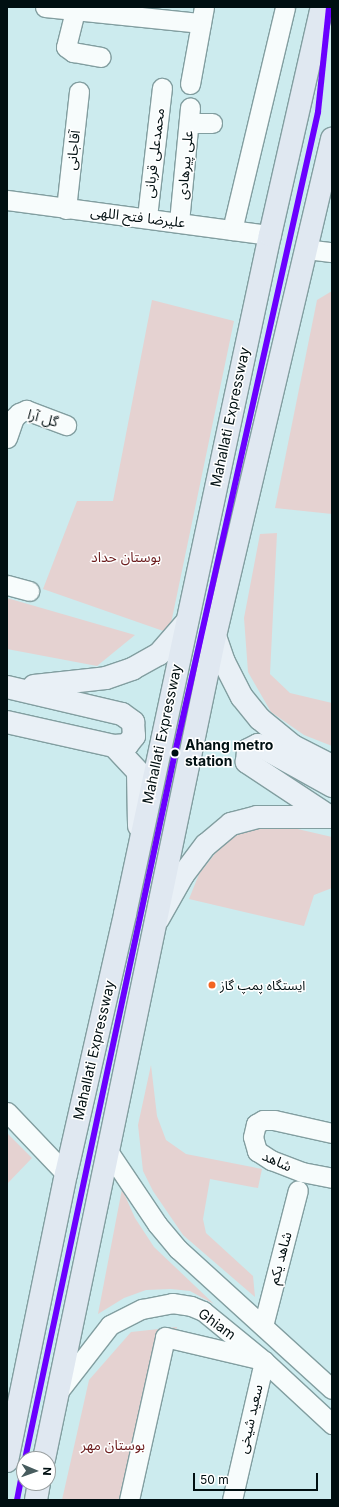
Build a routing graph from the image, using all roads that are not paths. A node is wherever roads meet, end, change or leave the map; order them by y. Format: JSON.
{"nodes":[{"id":1,"x":45,"y":7,"type":"edge"},
{"id":2,"x":285,"y":7,"type":"edge"},
{"id":3,"x":322,"y":7,"type":"edge"},
{"id":4,"x":75,"y":11,"type":"junction"},
{"id":5,"x":202,"y":15,"type":"edge"},
{"id":6,"x":101,"y":57,"type":"dead end"},
{"id":7,"x":190,"y":84,"type":"dead end"},
{"id":8,"x":162,"y":88,"type":"dead end"},
{"id":9,"x":79,"y":92,"type":"dead end"},
{"id":10,"x":212,"y":123,"type":"dead end"},
{"id":11,"x":332,"y":139,"type":"edge"},
{"id":12,"x":7,"y":200,"type":"edge"},
{"id":13,"x":66,"y":209,"type":"junction"},
{"id":14,"x":147,"y":217,"type":"junction"},
{"id":15,"x":179,"y":222,"type":"junction"},
{"id":16,"x":232,"y":230,"type":"junction"},
{"id":17,"x":270,"y":235,"type":"junction"},
{"id":18,"x":306,"y":249,"type":"junction"},
{"id":19,"x":332,"y":252,"type":"edge"},
{"id":20,"x":66,"y":425,"type":"dead end"},
{"id":21,"x":7,"y":438,"type":"edge"},
{"id":22,"x":7,"y":585,"type":"edge"},
{"id":23,"x":29,"y":591,"type":"dead end"},
{"id":24,"x":185,"y":624,"type":"junction"},
{"id":25,"x":215,"y":636,"type":"junction"},
{"id":26,"x":7,"y":687,"type":"edge"},
{"id":27,"x":7,"y":722,"type":"edge"},
{"id":28,"x":114,"y":746,"type":"junction"},
{"id":29,"x":332,"y":766,"type":"edge"},
{"id":30,"x":332,"y":786,"type":"edge"},
{"id":31,"x":331,"y":817,"type":"edge"},
{"id":32,"x":140,"y":842,"type":"junction"},
{"id":33,"x":156,"y":922,"type":"junction"},
{"id":34,"x":7,"y":1112,"type":"edge"},
{"id":35,"x":332,"y":1133,"type":"edge"},
{"id":36,"x":108,"y":1151,"type":"junction"},
{"id":37,"x":66,"y":1174,"type":"junction"},
{"id":38,"x":332,"y":1178,"type":"edge"},
{"id":39,"x":298,"y":1190,"type":"dead end"},
{"id":40,"x":248,"y":1313,"type":"junction"},
{"id":41,"x":262,"y":1326,"type":"junction"},
{"id":42,"x":229,"y":1333,"type":"junction"},
{"id":43,"x":264,"y":1361,"type":"junction"},
{"id":44,"x":332,"y":1389,"type":"edge"},
{"id":45,"x":58,"y":1392,"type":"junction"},
{"id":46,"x":332,"y":1424,"type":"edge"},
{"id":47,"x":46,"y":1451,"type":"edge"},
{"id":48,"x":7,"y":1461,"type":"edge"},
{"id":49,"x":129,"y":1500,"type":"edge"},
{"id":50,"x":232,"y":1500,"type":"edge"}],
"edges":[{"from":1,"to":4,"type":"street"},
{"from":2,"to":16,"type":"street"},
{"from":3,"to":17,"type":"highway","name":"Mahallati Expressway"},
{"from":4,"to":5,"type":"street"},
{"from":4,"to":6,"type":"street"},
{"from":5,"to":7,"type":"street"},
{"from":8,"to":14,"type":"street","name":"محمدعلی قربانی"},
{"from":9,"to":13,"type":"street","name":"آقاجانی"},
{"from":10,"to":15,"type":"street","name":"علی پیرهادی"},
{"from":11,"to":18,"type":"highway"},
{"from":12,"to":13,"type":"street","name":"علیرضا فتح اللهی"},
{"from":13,"to":14,"type":"street","name":"علیرضا فتح اللهی"},
{"from":14,"to":15,"type":"street","name":"علیرضا فتح اللهی"},
{"from":15,"to":16,"type":"street","name":"علیرضا فتح اللهی"},
{"from":16,"to":17,"type":"street","name":"علیرضا فتح اللهی"},
{"from":17,"to":24,"type":"highway","name":"Mahallati Expressway"},
{"from":18,"to":19,"type":"street"},
{"from":18,"to":25,"type":"highway"},
{"from":20,"to":21,"type":"street","name":"گل آرا"},
{"from":22,"to":23,"type":"street"},
{"from":24,"to":26,"type":"main road"},
{"from":24,"to":32,"type":"highway","name":"Mahallati Expressway"},
{"from":25,"to":29,"type":"main road"},
{"from":25,"to":33,"type":"highway"},
{"from":26,"to":28,"type":"main road"},
{"from":27,"to":28,"type":"main road"},
{"from":28,"to":32,"type":"main road"},
{"from":30,"to":31,"type":"main road"},
{"from":31,"to":33,"type":"main road"},
{"from":32,"to":37,"type":"highway","name":"Mahallati Expressway"},
{"from":33,"to":36,"type":"highway"},
{"from":34,"to":37,"type":"street"},
{"from":35,"to":38,"type":"street","name":"شاهد"},
{"from":36,"to":40,"type":"street","name":"Ghiam"},
{"from":36,"to":45,"type":"highway"},
{"from":37,"to":48,"type":"highway","name":"Mahallati Expressway"},
{"from":39,"to":41,"type":"street","name":"شاهد یکم"},
{"from":40,"to":41,"type":"street","name":"Ghiam"},
{"from":40,"to":42,"type":"street"},
{"from":41,"to":44,"type":"street","name":"Ghiam"},
{"from":42,"to":43,"type":"street","name":"Ghiam"},
{"from":42,"to":45,"type":"street","name":"Ghiam"},
{"from":43,"to":46,"type":"street","name":"Ghiam"},
{"from":43,"to":49,"type":"street"},
{"from":43,"to":50,"type":"street","name":"سعید شیخی"},
{"from":45,"to":47,"type":"highway"}]}
